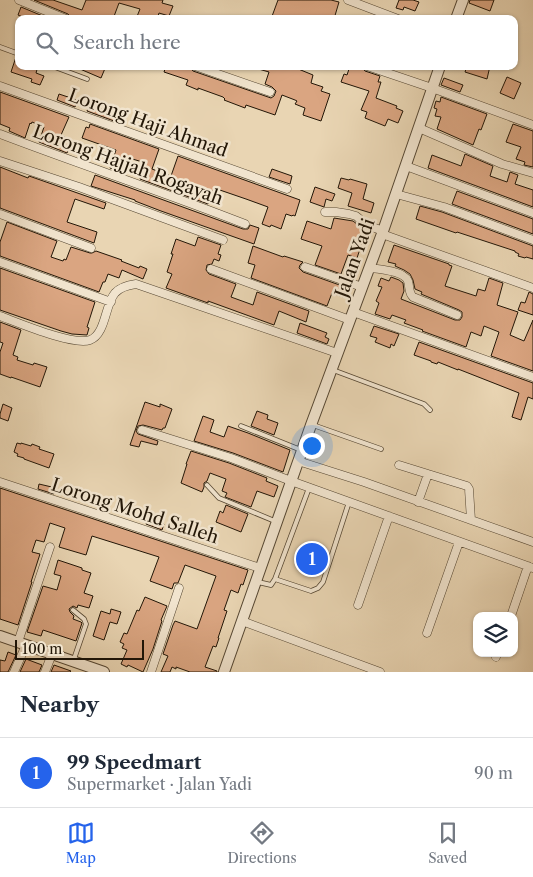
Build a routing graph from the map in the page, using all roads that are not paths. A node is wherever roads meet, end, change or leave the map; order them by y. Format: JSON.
{"nodes":[{"id":1,"x":19,"y":0,"type":"edge"},
{"id":2,"x":348,"y":0,"type":"edge"},
{"id":3,"x":463,"y":0,"type":"edge"},
{"id":4,"x":56,"y":15,"type":"edge"},
{"id":5,"x":387,"y":15,"type":"edge"},
{"id":6,"x":457,"y":15,"type":"edge"},
{"id":7,"x":0,"y":47,"type":"edge"},
{"id":8,"x":15,"y":53,"type":"edge"},
{"id":9,"x":63,"y":70,"type":"edge"},
{"id":10,"x":206,"y":70,"type":"edge"},
{"id":11,"x":379,"y":70,"type":"edge"},
{"id":12,"x":439,"y":70,"type":"edge"},
{"id":13,"x":87,"y":79,"type":"dead end"},
{"id":14,"x":0,"y":86,"type":"edge"},
{"id":15,"x":432,"y":88,"type":"junction"},
{"id":16,"x":270,"y":92,"type":"dead end"},
{"id":17,"x":533,"y":124,"type":"edge"},
{"id":18,"x":418,"y":128,"type":"junction"},
{"id":19,"x":0,"y":134,"type":"edge"},
{"id":20,"x":0,"y":161,"type":"edge"},
{"id":21,"x":406,"y":166,"type":"junction"},
{"id":22,"x":533,"y":173,"type":"edge"},
{"id":23,"x":287,"y":189,"type":"dead end"},
{"id":24,"x":396,"y":194,"type":"junction"},
{"id":25,"x":325,"y":212,"type":"dead end"},
{"id":26,"x":533,"y":213,"type":"edge"},
{"id":27,"x":0,"y":214,"type":"edge"},
{"id":28,"x":245,"y":224,"type":"dead end"},
{"id":29,"x":383,"y":233,"type":"junction"},
{"id":30,"x":223,"y":240,"type":"dead end"},
{"id":31,"x":533,"y":240,"type":"edge"},
{"id":32,"x":91,"y":248,"type":"dead end"},
{"id":33,"x":0,"y":262,"type":"edge"},
{"id":34,"x":306,"y":267,"type":"dead end"},
{"id":35,"x":369,"y":268,"type":"junction"},
{"id":36,"x":211,"y":269,"type":"dead end"},
{"id":37,"x":362,"y":287,"type":"junction"},
{"id":38,"x":533,"y":288,"type":"edge"},
{"id":39,"x":111,"y":302,"type":"junction"},
{"id":40,"x":457,"y":315,"type":"dead end"},
{"id":41,"x":0,"y":316,"type":"edge"},
{"id":42,"x":352,"y":316,"type":"junction"},
{"id":43,"x":337,"y":353,"type":"junction"},
{"id":44,"x":331,"y":369,"type":"junction"},
{"id":45,"x":533,"y":377,"type":"edge"},
{"id":46,"x":430,"y":410,"type":"dead end"},
{"id":47,"x":310,"y":425,"type":"junction"},
{"id":48,"x":241,"y":426,"type":"dead end"},
{"id":49,"x":142,"y":430,"type":"dead end"},
{"id":50,"x":382,"y":449,"type":"dead end"},
{"id":51,"x":300,"y":456,"type":"junction"},
{"id":52,"x":399,"y":465,"type":"dead end"},
{"id":53,"x":428,"y":474,"type":"junction"},
{"id":54,"x":291,"y":481,"type":"junction"},
{"id":55,"x":0,"y":482,"type":"edge"},
{"id":56,"x":206,"y":485,"type":"dead end"},
{"id":57,"x":309,"y":488,"type":"junction"},
{"id":58,"x":349,"y":502,"type":"junction"},
{"id":59,"x":418,"y":502,"type":"junction"},
{"id":60,"x":389,"y":516,"type":"junction"},
{"id":61,"x":471,"y":520,"type":"junction"},
{"id":62,"x":277,"y":522,"type":"junction"},
{"id":63,"x":459,"y":542,"type":"junction"},
{"id":64,"x":533,"y":542,"type":"edge"},
{"id":65,"x":50,"y":547,"type":"dead end"},
{"id":66,"x":530,"y":567,"type":"edge"},
{"id":67,"x":260,"y":568,"type":"junction"},
{"id":68,"x":275,"y":579,"type":"junction"},
{"id":69,"x":256,"y":581,"type":"junction"},
{"id":70,"x":179,"y":588,"type":"dead end"},
{"id":71,"x":358,"y":605,"type":"dead end"},
{"id":72,"x":73,"y":610,"type":"dead end"},
{"id":73,"x":513,"y":612,"type":"edge"},
{"id":74,"x":242,"y":621,"type":"junction"},
{"id":75,"x":427,"y":634,"type":"dead end"},
{"id":76,"x":0,"y":636,"type":"edge"},
{"id":77,"x":22,"y":643,"type":"junction"},
{"id":78,"x":52,"y":654,"type":"junction"},
{"id":79,"x":74,"y":662,"type":"junction"},
{"id":80,"x":98,"y":671,"type":"edge"},
{"id":81,"x":14,"y":672,"type":"edge"},
{"id":82,"x":45,"y":672,"type":"edge"},
{"id":83,"x":151,"y":672,"type":"edge"},
{"id":84,"x":224,"y":672,"type":"edge"},
{"id":85,"x":380,"y":672,"type":"edge"}],
"edges":[{"from":1,"to":4,"type":"street"},
{"from":2,"to":5,"type":"street"},
{"from":3,"to":6,"type":"street"},
{"from":7,"to":8,"type":"lane"},
{"from":9,"to":13,"type":"lane"},
{"from":10,"to":16,"type":"street"},
{"from":11,"to":15,"type":"street"},
{"from":12,"to":15,"type":"street","name":"Jalan Yadi"},
{"from":14,"to":23,"type":"street","name":"Lorong Haji Ahmad"},
{"from":15,"to":17,"type":"street"},
{"from":15,"to":18,"type":"street","name":"Jalan Yadi"},
{"from":18,"to":21,"type":"street","name":"Jalan Yadi"},
{"from":18,"to":22,"type":"street"},
{"from":19,"to":28,"type":"street","name":"Lorong Hajjah Rogayah"},
{"from":20,"to":30,"type":"street"},
{"from":21,"to":24,"type":"street","name":"Jalan Yadi"},
{"from":21,"to":26,"type":"street"},
{"from":24,"to":29,"type":"street","name":"Jalan Yadi"},
{"from":24,"to":31,"type":"street"},
{"from":25,"to":29,"type":"street"},
{"from":27,"to":32,"type":"street"},
{"from":29,"to":35,"type":"street","name":"Jalan Yadi"},
{"from":29,"to":38,"type":"street"},
{"from":33,"to":39,"type":"street"},
{"from":34,"to":37,"type":"street"},
{"from":35,"to":37,"type":"street","name":"Jalan Yadi"},
{"from":35,"to":40,"type":"street"},
{"from":36,"to":42,"type":"street"},
{"from":37,"to":42,"type":"street","name":"Jalan Yadi"},
{"from":39,"to":41,"type":"street"},
{"from":39,"to":43,"type":"street"},
{"from":42,"to":43,"type":"street","name":"Jalan Yadi"},
{"from":42,"to":45,"type":"street"},
{"from":43,"to":44,"type":"street","name":"Jalan Yadi"},
{"from":44,"to":46,"type":"lane"},
{"from":44,"to":47,"type":"street","name":"Jalan Yadi"},
{"from":47,"to":50,"type":"lane"},
{"from":47,"to":51,"type":"street","name":"Jalan Yadi"},
{"from":48,"to":51,"type":"lane"},
{"from":49,"to":54,"type":"street"},
{"from":51,"to":54,"type":"street","name":"Jalan Yadi"},
{"from":51,"to":59,"type":"street"},
{"from":52,"to":53,"type":"street"},
{"from":53,"to":59,"type":"street"},
{"from":53,"to":61,"type":"street"},
{"from":54,"to":57,"type":"street"},
{"from":54,"to":62,"type":"street","name":"Jalan Yadi"},
{"from":55,"to":67,"type":"street","name":"Lorong Mohd Salleh"},
{"from":56,"to":62,"type":"lane"},
{"from":57,"to":58,"type":"street"},
{"from":57,"to":68,"type":"lane"},
{"from":58,"to":60,"type":"street"},
{"from":58,"to":68,"type":"lane"},
{"from":59,"to":61,"type":"street"},
{"from":60,"to":63,"type":"street"},
{"from":60,"to":71,"type":"street"},
{"from":61,"to":64,"type":"street"},
{"from":62,"to":67,"type":"street","name":"Jalan Yadi"},
{"from":63,"to":66,"type":"street"},
{"from":63,"to":75,"type":"street"},
{"from":65,"to":77,"type":"street"},
{"from":66,"to":73,"type":"street"},
{"from":67,"to":69,"type":"street","name":"Jalan Yadi"},
{"from":68,"to":69,"type":"lane"},
{"from":69,"to":74,"type":"street","name":"Jalan Yadi"},
{"from":70,"to":83,"type":"street"},
{"from":72,"to":79,"type":"lane"},
{"from":74,"to":84,"type":"street","name":"Jalan Yadi"},
{"from":74,"to":85,"type":"street"},
{"from":76,"to":77,"type":"street"},
{"from":77,"to":78,"type":"street"},
{"from":77,"to":81,"type":"street"},
{"from":78,"to":79,"type":"street"},
{"from":78,"to":82,"type":"street"},
{"from":79,"to":80,"type":"street"}]}
